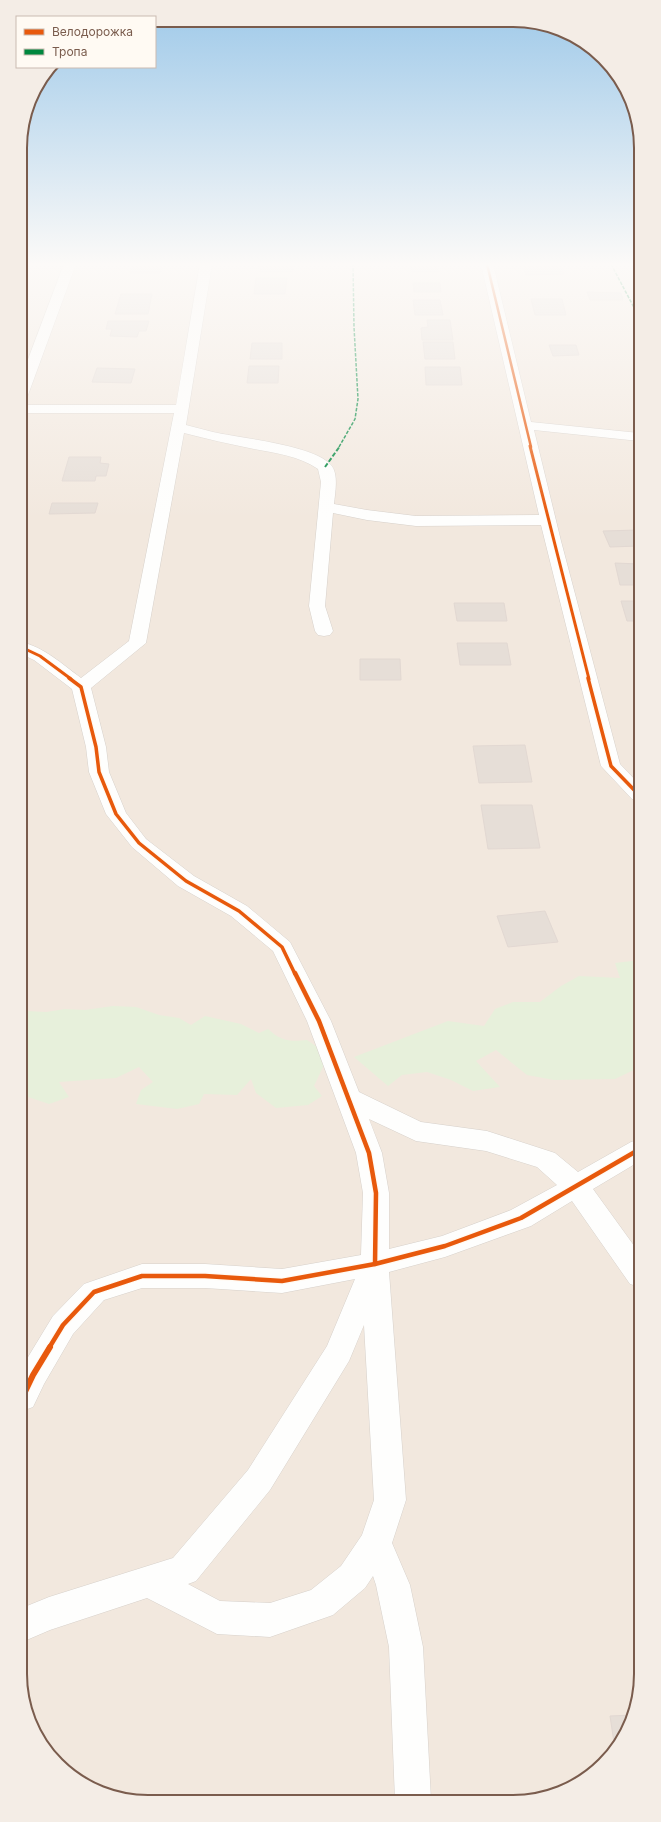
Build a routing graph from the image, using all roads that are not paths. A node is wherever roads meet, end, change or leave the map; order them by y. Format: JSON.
{"nodes":[{"id":1,"x":38,"y":349,"type":"edge"},
{"id":2,"x":192,"y":349,"type":"edge"},
{"id":3,"x":507,"y":349,"type":"edge"},
{"id":4,"x":27,"y":378,"type":"edge"},
{"id":5,"x":27,"y":409,"type":"edge"},
{"id":6,"x":182,"y":410,"type":"junction"},
{"id":7,"x":525,"y":425,"type":"junction"},
{"id":8,"x":178,"y":427,"type":"junction"},
{"id":9,"x":634,"y":436,"type":"edge"},
{"id":10,"x":326,"y":507,"type":"junction"},
{"id":11,"x":548,"y":520,"type":"junction"},
{"id":12,"x":324,"y":631,"type":"dead end"},
{"id":13,"x":27,"y":650,"type":"edge"},
{"id":14,"x":81,"y":686,"type":"junction"},
{"id":15,"x":634,"y":789,"type":"edge"},
{"id":16,"x":349,"y":1098,"type":"junction"},
{"id":17,"x":634,"y":1153,"type":"edge"},
{"id":18,"x":576,"y":1186,"type":"junction"},
{"id":19,"x":375,"y":1264,"type":"junction"},
{"id":20,"x":634,"y":1268,"type":"edge"},
{"id":21,"x":27,"y":1388,"type":"edge"},
{"id":22,"x":376,"y":1543,"type":"junction"},
{"id":23,"x":147,"y":1581,"type":"junction"},
{"id":24,"x":27,"y":1623,"type":"edge"},
{"id":25,"x":413,"y":1795,"type":"edge"}],
"edges":[{"from":1,"to":4,"type":"street"},
{"from":2,"to":6,"type":"street"},
{"from":3,"to":7,"type":"street"},
{"from":5,"to":6,"type":"street"},
{"from":6,"to":8,"type":"street"},
{"from":7,"to":9,"type":"street"},
{"from":7,"to":11,"type":"street"},
{"from":8,"to":10,"type":"street"},
{"from":8,"to":14,"type":"street"},
{"from":10,"to":11,"type":"street"},
{"from":10,"to":12,"type":"street"},
{"from":11,"to":15,"type":"street"},
{"from":13,"to":14,"type":"street"},
{"from":14,"to":16,"type":"street"},
{"from":16,"to":18,"type":"street"},
{"from":16,"to":19,"type":"street"},
{"from":17,"to":18,"type":"street"},
{"from":18,"to":19,"type":"street"},
{"from":18,"to":20,"type":"street"},
{"from":19,"to":21,"type":"street"},
{"from":19,"to":22,"type":"street"},
{"from":19,"to":23,"type":"street"},
{"from":22,"to":23,"type":"street"},
{"from":22,"to":25,"type":"street"},
{"from":23,"to":24,"type":"street"}]}
